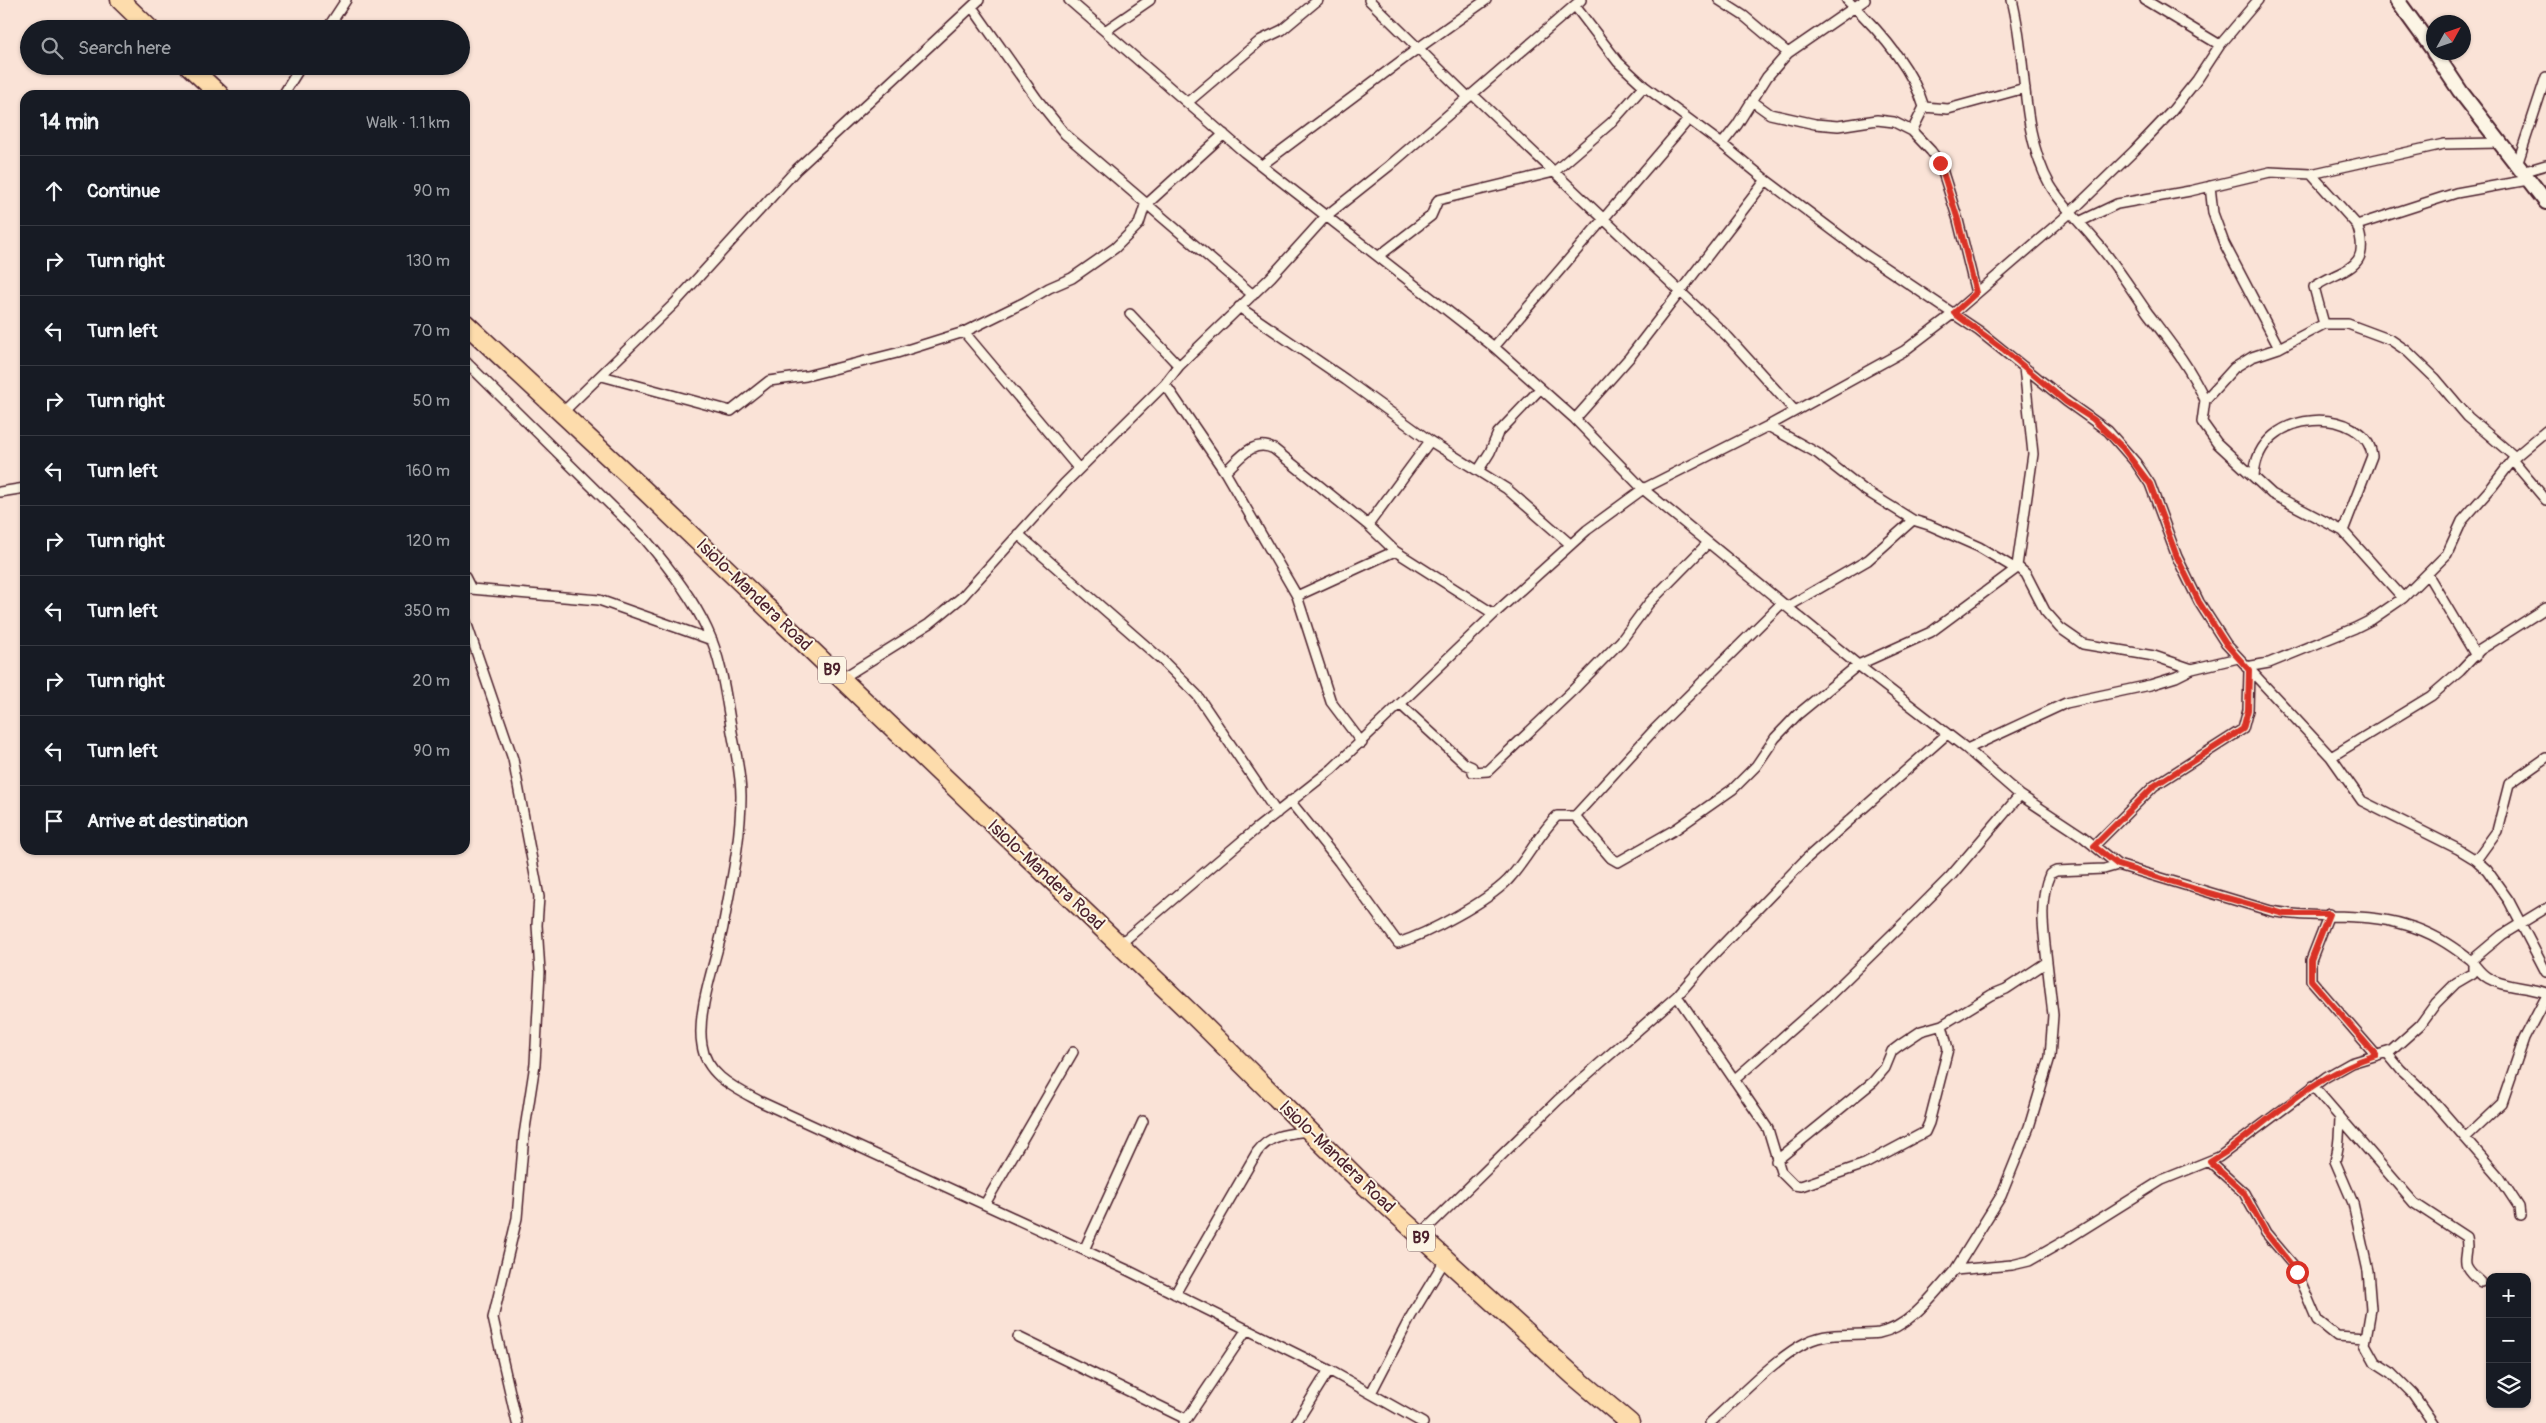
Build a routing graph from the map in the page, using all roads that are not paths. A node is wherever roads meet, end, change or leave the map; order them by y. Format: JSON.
{"nodes":[{"id":1,"x":120,"y":0,"type":"edge"},
{"id":2,"x":346,"y":0,"type":"edge"},
{"id":3,"x":980,"y":0,"type":"edge"},
{"id":4,"x":1069,"y":0,"type":"edge"},
{"id":5,"x":1150,"y":0,"type":"edge"},
{"id":6,"x":1318,"y":0,"type":"edge"},
{"id":7,"x":1369,"y":0,"type":"edge"},
{"id":8,"x":1486,"y":0,"type":"edge"},
{"id":9,"x":1719,"y":0,"type":"edge"},
{"id":10,"x":1847,"y":0,"type":"edge"},
{"id":11,"x":1865,"y":0,"type":"edge"},
{"id":12,"x":2012,"y":0,"type":"edge"},
{"id":13,"x":2146,"y":0,"type":"edge"},
{"id":14,"x":2258,"y":0,"type":"edge"},
{"id":15,"x":2397,"y":0,"type":"edge"},
{"id":16,"x":1578,"y":3,"type":"edge"},
{"id":17,"x":972,"y":7,"type":"junction"},
{"id":18,"x":1854,"y":7,"type":"junction"},
{"id":19,"x":141,"y":20,"type":"edge"},
{"id":20,"x":332,"y":20,"type":"edge"},
{"id":21,"x":1105,"y":31,"type":"junction"},
{"id":22,"x":2426,"y":41,"type":"edge"},
{"id":23,"x":2220,"y":45,"type":"junction"},
{"id":24,"x":1417,"y":49,"type":"junction"},
{"id":25,"x":1788,"y":53,"type":"junction"},
{"id":26,"x":2440,"y":60,"type":"edge"},
{"id":27,"x":199,"y":75,"type":"edge"},
{"id":28,"x":295,"y":75,"type":"edge"},
{"id":29,"x":2546,"y":77,"type":"edge"},
{"id":30,"x":1644,"y":86,"type":"junction"},
{"id":31,"x":2025,"y":88,"type":"junction"},
{"id":32,"x":215,"y":90,"type":"edge"},
{"id":33,"x":286,"y":90,"type":"edge"},
{"id":34,"x":1470,"y":96,"type":"junction"},
{"id":35,"x":1752,"y":101,"type":"junction"},
{"id":36,"x":1188,"y":102,"type":"junction"},
{"id":37,"x":1924,"y":107,"type":"junction"},
{"id":38,"x":1688,"y":120,"type":"junction"},
{"id":39,"x":1912,"y":131,"type":"junction"},
{"id":40,"x":1224,"y":134,"type":"junction"},
{"id":41,"x":2499,"y":143,"type":"junction"},
{"id":42,"x":1722,"y":144,"type":"junction"},
{"id":43,"x":1262,"y":165,"type":"junction"},
{"id":44,"x":2546,"y":166,"type":"edge"},
{"id":45,"x":1554,"y":172,"type":"junction"},
{"id":46,"x":2523,"y":172,"type":"junction"},
{"id":47,"x":2311,"y":174,"type":"junction"},
{"id":48,"x":1766,"y":180,"type":"junction"},
{"id":49,"x":2210,"y":186,"type":"junction"},
{"id":50,"x":2546,"y":202,"type":"edge"},
{"id":51,"x":1147,"y":203,"type":"junction"},
{"id":52,"x":2070,"y":213,"type":"junction"},
{"id":53,"x":1326,"y":216,"type":"junction"},
{"id":54,"x":1605,"y":220,"type":"junction"},
{"id":55,"x":2079,"y":222,"type":"junction"},
{"id":56,"x":2357,"y":225,"type":"junction"},
{"id":57,"x":1379,"y":256,"type":"junction"},
{"id":58,"x":1680,"y":292,"type":"junction"},
{"id":59,"x":1976,"y":293,"type":"junction"},
{"id":60,"x":1253,"y":294,"type":"junction"},
{"id":61,"x":1239,"y":308,"type":"junction"},
{"id":62,"x":1954,"y":313,"type":"junction"},
{"id":63,"x":1130,"y":314,"type":"dead end"},
{"id":64,"x":2324,"y":324,"type":"junction"},
{"id":65,"x":470,"y":329,"type":"edge"},
{"id":66,"x":964,"y":332,"type":"junction"},
{"id":67,"x":1494,"y":347,"type":"junction"},
{"id":68,"x":2280,"y":348,"type":"junction"},
{"id":69,"x":470,"y":366,"type":"edge"},
{"id":70,"x":1180,"y":366,"type":"junction"},
{"id":71,"x":2024,"y":367,"type":"junction"},
{"id":72,"x":602,"y":376,"type":"junction"},
{"id":73,"x":1165,"y":384,"type":"junction"},
{"id":74,"x":1540,"y":389,"type":"junction"},
{"id":75,"x":2205,"y":400,"type":"junction"},
{"id":76,"x":1794,"y":410,"type":"junction"},
{"id":77,"x":561,"y":414,"type":"junction"},
{"id":78,"x":1575,"y":419,"type":"junction"},
{"id":79,"x":1768,"y":426,"type":"junction"},
{"id":80,"x":2546,"y":431,"type":"edge"},
{"id":81,"x":1430,"y":441,"type":"junction"},
{"id":82,"x":2514,"y":459,"type":"junction"},
{"id":83,"x":1079,"y":469,"type":"junction"},
{"id":84,"x":1478,"y":471,"type":"junction"},
{"id":85,"x":1226,"y":472,"type":"junction"},
{"id":86,"x":2254,"y":476,"type":"junction"},
{"id":87,"x":20,"y":489,"type":"edge"},
{"id":88,"x":1643,"y":489,"type":"junction"},
{"id":89,"x":0,"y":492,"type":"edge"},
{"id":90,"x":2546,"y":500,"type":"edge"},
{"id":91,"x":1913,"y":520,"type":"junction"},
{"id":92,"x":1368,"y":524,"type":"junction"},
{"id":93,"x":2343,"y":531,"type":"junction"},
{"id":94,"x":1018,"y":534,"type":"junction"},
{"id":95,"x":1708,"y":543,"type":"junction"},
{"id":96,"x":1570,"y":544,"type":"junction"},
{"id":97,"x":1396,"y":551,"type":"junction"},
{"id":98,"x":2017,"y":567,"type":"junction"},
{"id":99,"x":2428,"y":575,"type":"junction"},
{"id":100,"x":470,"y":588,"type":"edge"},
{"id":101,"x":1297,"y":596,"type":"junction"},
{"id":102,"x":2403,"y":598,"type":"junction"},
{"id":103,"x":1784,"y":605,"type":"junction"},
{"id":104,"x":2546,"y":608,"type":"edge"},
{"id":105,"x":1494,"y":614,"type":"junction"},
{"id":106,"x":470,"y":634,"type":"edge"},
{"id":107,"x":712,"y":640,"type":"junction"},
{"id":108,"x":2476,"y":656,"type":"junction"},
{"id":109,"x":2238,"y":658,"type":"junction"},
{"id":110,"x":1858,"y":665,"type":"junction"},
{"id":111,"x":2192,"y":669,"type":"junction"},
{"id":112,"x":2248,"y":669,"type":"junction"},
{"id":113,"x":841,"y":679,"type":"junction"},
{"id":114,"x":1401,"y":705,"type":"junction"},
{"id":115,"x":1946,"y":735,"type":"junction"},
{"id":116,"x":1362,"y":743,"type":"junction"},
{"id":117,"x":1966,"y":750,"type":"junction"},
{"id":118,"x":2331,"y":757,"type":"junction"},
{"id":119,"x":2546,"y":758,"type":"edge"},
{"id":120,"x":2020,"y":795,"type":"junction"},
{"id":121,"x":1290,"y":801,"type":"junction"},
{"id":122,"x":1277,"y":813,"type":"junction"},
{"id":123,"x":1575,"y":816,"type":"junction"},
{"id":124,"x":2094,"y":846,"type":"junction"},
{"id":125,"x":2476,"y":860,"type":"junction"},
{"id":126,"x":2118,"y":865,"type":"junction"},
{"id":127,"x":2546,"y":908,"type":"edge"},
{"id":128,"x":2329,"y":914,"type":"junction"},
{"id":129,"x":2522,"y":924,"type":"junction"},
{"id":130,"x":1120,"y":944,"type":"junction"},
{"id":131,"x":2048,"y":962,"type":"junction"},
{"id":132,"x":2472,"y":963,"type":"junction"},
{"id":133,"x":2546,"y":972,"type":"edge"},
{"id":134,"x":2546,"y":993,"type":"edge"},
{"id":135,"x":1677,"y":996,"type":"junction"},
{"id":136,"x":2546,"y":997,"type":"edge"},
{"id":137,"x":1942,"y":1024,"type":"junction"},
{"id":138,"x":1073,"y":1052,"type":"dead end"},
{"id":139,"x":2387,"y":1053,"type":"junction"},
{"id":140,"x":2376,"y":1055,"type":"junction"},
{"id":141,"x":1734,"y":1080,"type":"junction"},
{"id":142,"x":2314,"y":1086,"type":"junction"},
{"id":143,"x":2340,"y":1118,"type":"junction"},
{"id":144,"x":1143,"y":1121,"type":"dead end"},
{"id":145,"x":1309,"y":1131,"type":"junction"},
{"id":146,"x":2465,"y":1138,"type":"junction"},
{"id":147,"x":1776,"y":1161,"type":"junction"},
{"id":148,"x":2210,"y":1162,"type":"junction"},
{"id":149,"x":985,"y":1204,"type":"junction"},
{"id":150,"x":2520,"y":1216,"type":"dead end"},
{"id":151,"x":1419,"y":1236,"type":"junction"},
{"id":152,"x":1084,"y":1250,"type":"junction"},
{"id":153,"x":1445,"y":1260,"type":"junction"},
{"id":154,"x":1955,"y":1270,"type":"junction"},
{"id":155,"x":2481,"y":1282,"type":"dead end"},
{"id":156,"x":1175,"y":1294,"type":"junction"},
{"id":157,"x":1246,"y":1328,"type":"junction"},
{"id":158,"x":1018,"y":1337,"type":"dead end"},
{"id":159,"x":2366,"y":1338,"type":"junction"},
{"id":160,"x":1329,"y":1370,"type":"junction"},
{"id":161,"x":1370,"y":1393,"type":"junction"},
{"id":162,"x":1185,"y":1421,"type":"edge"},
{"id":163,"x":517,"y":1423,"type":"edge"},
{"id":164,"x":1296,"y":1423,"type":"edge"},
{"id":165,"x":1423,"y":1423,"type":"edge"},
{"id":166,"x":1630,"y":1423,"type":"edge"},
{"id":167,"x":1710,"y":1423,"type":"edge"},
{"id":168,"x":2433,"y":1423,"type":"edge"}],
"edges":[{"from":1,"to":19,"type":"highway"},
{"from":2,"to":20,"type":"street"},
{"from":3,"to":17,"type":"street"},
{"from":4,"to":21,"type":"street"},
{"from":5,"to":21,"type":"street"},
{"from":6,"to":36,"type":"street"},
{"from":7,"to":24,"type":"street"},
{"from":8,"to":24,"type":"street"},
{"from":9,"to":25,"type":"street"},
{"from":10,"to":18,"type":"street"},
{"from":11,"to":18,"type":"street"},
{"from":12,"to":31,"type":"street"},
{"from":13,"to":23,"type":"street"},
{"from":14,"to":23,"type":"street"},
{"from":15,"to":22,"type":"main road"},
{"from":16,"to":30,"type":"street"},
{"from":16,"to":34,"type":"street"},
{"from":17,"to":51,"type":"street"},
{"from":17,"to":72,"type":"street"},
{"from":18,"to":25,"type":"street"},
{"from":18,"to":37,"type":"street"},
{"from":21,"to":36,"type":"street"},
{"from":23,"to":52,"type":"street"},
{"from":24,"to":34,"type":"street"},
{"from":24,"to":43,"type":"street"},
{"from":25,"to":35,"type":"street"},
{"from":26,"to":41,"type":"main road"},
{"from":27,"to":32,"type":"highway"},
{"from":28,"to":33,"type":"street"},
{"from":29,"to":46,"type":"street"},
{"from":30,"to":38,"type":"street"},
{"from":30,"to":45,"type":"street"},
{"from":31,"to":37,"type":"street"},
{"from":31,"to":52,"type":"street"},
{"from":34,"to":45,"type":"street"},
{"from":34,"to":53,"type":"street"},
{"from":35,"to":39,"type":"street"},
{"from":35,"to":42,"type":"street"},
{"from":36,"to":40,"type":"street"},
{"from":37,"to":39,"type":"street"},
{"from":38,"to":42,"type":"street"},
{"from":38,"to":54,"type":"street"},
{"from":39,"to":59,"type":"street"},
{"from":40,"to":43,"type":"street"},
{"from":40,"to":51,"type":"street"},
{"from":41,"to":46,"type":"main road"},
{"from":41,"to":47,"type":"street"},
{"from":42,"to":48,"type":"street"},
{"from":43,"to":53,"type":"street"},
{"from":44,"to":46,"type":"street"},
{"from":45,"to":54,"type":"street"},
{"from":45,"to":57,"type":"street"},
{"from":46,"to":50,"type":"main road"},
{"from":46,"to":56,"type":"street"},
{"from":47,"to":49,"type":"street"},
{"from":47,"to":56,"type":"street"},
{"from":48,"to":58,"type":"street"},
{"from":48,"to":62,"type":"street"},
{"from":49,"to":55,"type":"street"},
{"from":49,"to":68,"type":"street"},
{"from":51,"to":60,"type":"street"},
{"from":51,"to":66,"type":"street"},
{"from":52,"to":55,"type":"street"},
{"from":52,"to":59,"type":"street"},
{"from":53,"to":57,"type":"street"},
{"from":53,"to":60,"type":"street"},
{"from":54,"to":58,"type":"street"},
{"from":54,"to":67,"type":"street"},
{"from":55,"to":75,"type":"street"},
{"from":56,"to":64,"type":"street"},
{"from":57,"to":67,"type":"street"},
{"from":58,"to":76,"type":"street"},
{"from":58,"to":78,"type":"street"},
{"from":59,"to":62,"type":"street"},
{"from":60,"to":61,"type":"street"},
{"from":61,"to":70,"type":"street"},
{"from":61,"to":81,"type":"street"},
{"from":62,"to":71,"type":"street"},
{"from":62,"to":76,"type":"street"},
{"from":63,"to":70,"type":"street"},
{"from":64,"to":68,"type":"street"},
{"from":64,"to":82,"type":"street"},
{"from":65,"to":77,"type":"highway","name":"Isiolo-Mandera Road","number":"B9"},
{"from":66,"to":72,"type":"street"},
{"from":66,"to":83,"type":"street"},
{"from":67,"to":74,"type":"street"},
{"from":68,"to":75,"type":"street"},
{"from":69,"to":107,"type":"street"},
{"from":70,"to":73,"type":"street"},
{"from":71,"to":98,"type":"street"},
{"from":71,"to":109,"type":"street"},
{"from":72,"to":77,"type":"street"},
{"from":73,"to":83,"type":"street"},
{"from":73,"to":85,"type":"street"},
{"from":74,"to":78,"type":"street"},
{"from":74,"to":84,"type":"street"},
{"from":75,"to":86,"type":"street"},
{"from":76,"to":79,"type":"street"},
{"from":77,"to":113,"type":"highway","name":"Isiolo-Mandera Road","number":"B9"},
{"from":78,"to":88,"type":"street"},
{"from":79,"to":88,"type":"street"},
{"from":79,"to":91,"type":"street"},
{"from":80,"to":82,"type":"street"},
{"from":81,"to":84,"type":"street"},
{"from":81,"to":92,"type":"street"},
{"from":82,"to":90,"type":"street"},
{"from":82,"to":99,"type":"street"},
{"from":83,"to":94,"type":"street"},
{"from":84,"to":96,"type":"street"},
{"from":85,"to":92,"type":"street"},
{"from":85,"to":101,"type":"street"},
{"from":86,"to":93,"type":"street"},
{"from":86,"to":93,"type":"street"},
{"from":87,"to":89,"type":"street"},
{"from":88,"to":95,"type":"street"},
{"from":88,"to":96,"type":"street"},
{"from":91,"to":98,"type":"street"},
{"from":91,"to":103,"type":"street"},
{"from":92,"to":97,"type":"street"},
{"from":93,"to":102,"type":"street"},
{"from":94,"to":113,"type":"street"},
{"from":94,"to":122,"type":"street"},
{"from":95,"to":103,"type":"street"},
{"from":95,"to":114,"type":"street"},
{"from":96,"to":105,"type":"street"},
{"from":97,"to":101,"type":"street"},
{"from":97,"to":105,"type":"street"},
{"from":98,"to":110,"type":"street"},
{"from":98,"to":111,"type":"street"},
{"from":99,"to":102,"type":"street"},
{"from":99,"to":108,"type":"street"},
{"from":100,"to":107,"type":"street"},
{"from":101,"to":116,"type":"street"},
{"from":102,"to":112,"type":"street"},
{"from":103,"to":110,"type":"street"},
{"from":103,"to":123,"type":"street"},
{"from":104,"to":108,"type":"street"},
{"from":105,"to":114,"type":"street"},
{"from":106,"to":163,"type":"street"},
{"from":107,"to":149,"type":"street"},
{"from":108,"to":118,"type":"street"},
{"from":109,"to":111,"type":"street"},
{"from":109,"to":112,"type":"street"},
{"from":110,"to":115,"type":"street"},
{"from":110,"to":123,"type":"street"},
{"from":111,"to":117,"type":"street"},
{"from":112,"to":118,"type":"street"},
{"from":112,"to":124,"type":"street"},
{"from":113,"to":130,"type":"highway","name":"Isiolo-Mandera Road","number":"B9"},
{"from":114,"to":116,"type":"street"},
{"from":115,"to":117,"type":"street"},
{"from":115,"to":135,"type":"street"},
{"from":116,"to":121,"type":"street"},
{"from":117,"to":120,"type":"street"},
{"from":118,"to":125,"type":"street"},
{"from":119,"to":125,"type":"street"},
{"from":120,"to":124,"type":"street"},
{"from":120,"to":141,"type":"street"},
{"from":121,"to":122,"type":"street"},
{"from":121,"to":123,"type":"street"},
{"from":122,"to":130,"type":"street"},
{"from":124,"to":126,"type":"street"},
{"from":125,"to":129,"type":"street"},
{"from":126,"to":128,"type":"street"},
{"from":126,"to":131,"type":"street"},
{"from":127,"to":129,"type":"street"},
{"from":128,"to":132,"type":"street"},
{"from":128,"to":140,"type":"street"},
{"from":129,"to":132,"type":"street"},
{"from":129,"to":133,"type":"street"},
{"from":130,"to":145,"type":"highway","name":"Isiolo-Mandera Road","number":"B9"},
{"from":131,"to":137,"type":"street"},
{"from":131,"to":154,"type":"street"},
{"from":132,"to":134,"type":"street"},
{"from":132,"to":139,"type":"street"},
{"from":135,"to":141,"type":"street"},
{"from":135,"to":151,"type":"street"},
{"from":136,"to":146,"type":"street"},
{"from":137,"to":147,"type":"street"},
{"from":137,"to":147,"type":"street"},
{"from":138,"to":149,"type":"street"},
{"from":139,"to":140,"type":"street"},
{"from":139,"to":146,"type":"street"},
{"from":140,"to":142,"type":"street"},
{"from":141,"to":147,"type":"street"},
{"from":142,"to":143,"type":"street"},
{"from":142,"to":148,"type":"street"},
{"from":143,"to":155,"type":"street"},
{"from":143,"to":159,"type":"street"},
{"from":144,"to":152,"type":"street"},
{"from":145,"to":151,"type":"highway","name":"Isiolo-Mandera Road","number":"B9"},
{"from":145,"to":156,"type":"street"},
{"from":146,"to":150,"type":"street"},
{"from":148,"to":154,"type":"street"},
{"from":148,"to":159,"type":"street"},
{"from":149,"to":152,"type":"street"},
{"from":151,"to":153,"type":"highway","name":"Isiolo-Mandera Road","number":"B9"},
{"from":152,"to":156,"type":"street"},
{"from":153,"to":161,"type":"street"},
{"from":153,"to":166,"type":"highway","name":"Isiolo-Mandera Road","number":"B9"},
{"from":154,"to":167,"type":"street"},
{"from":156,"to":157,"type":"street"},
{"from":157,"to":160,"type":"street"},
{"from":157,"to":162,"type":"street"},
{"from":158,"to":162,"type":"street"},
{"from":159,"to":168,"type":"street"},
{"from":160,"to":161,"type":"street"},
{"from":160,"to":164,"type":"street"},
{"from":161,"to":165,"type":"street"}]}
